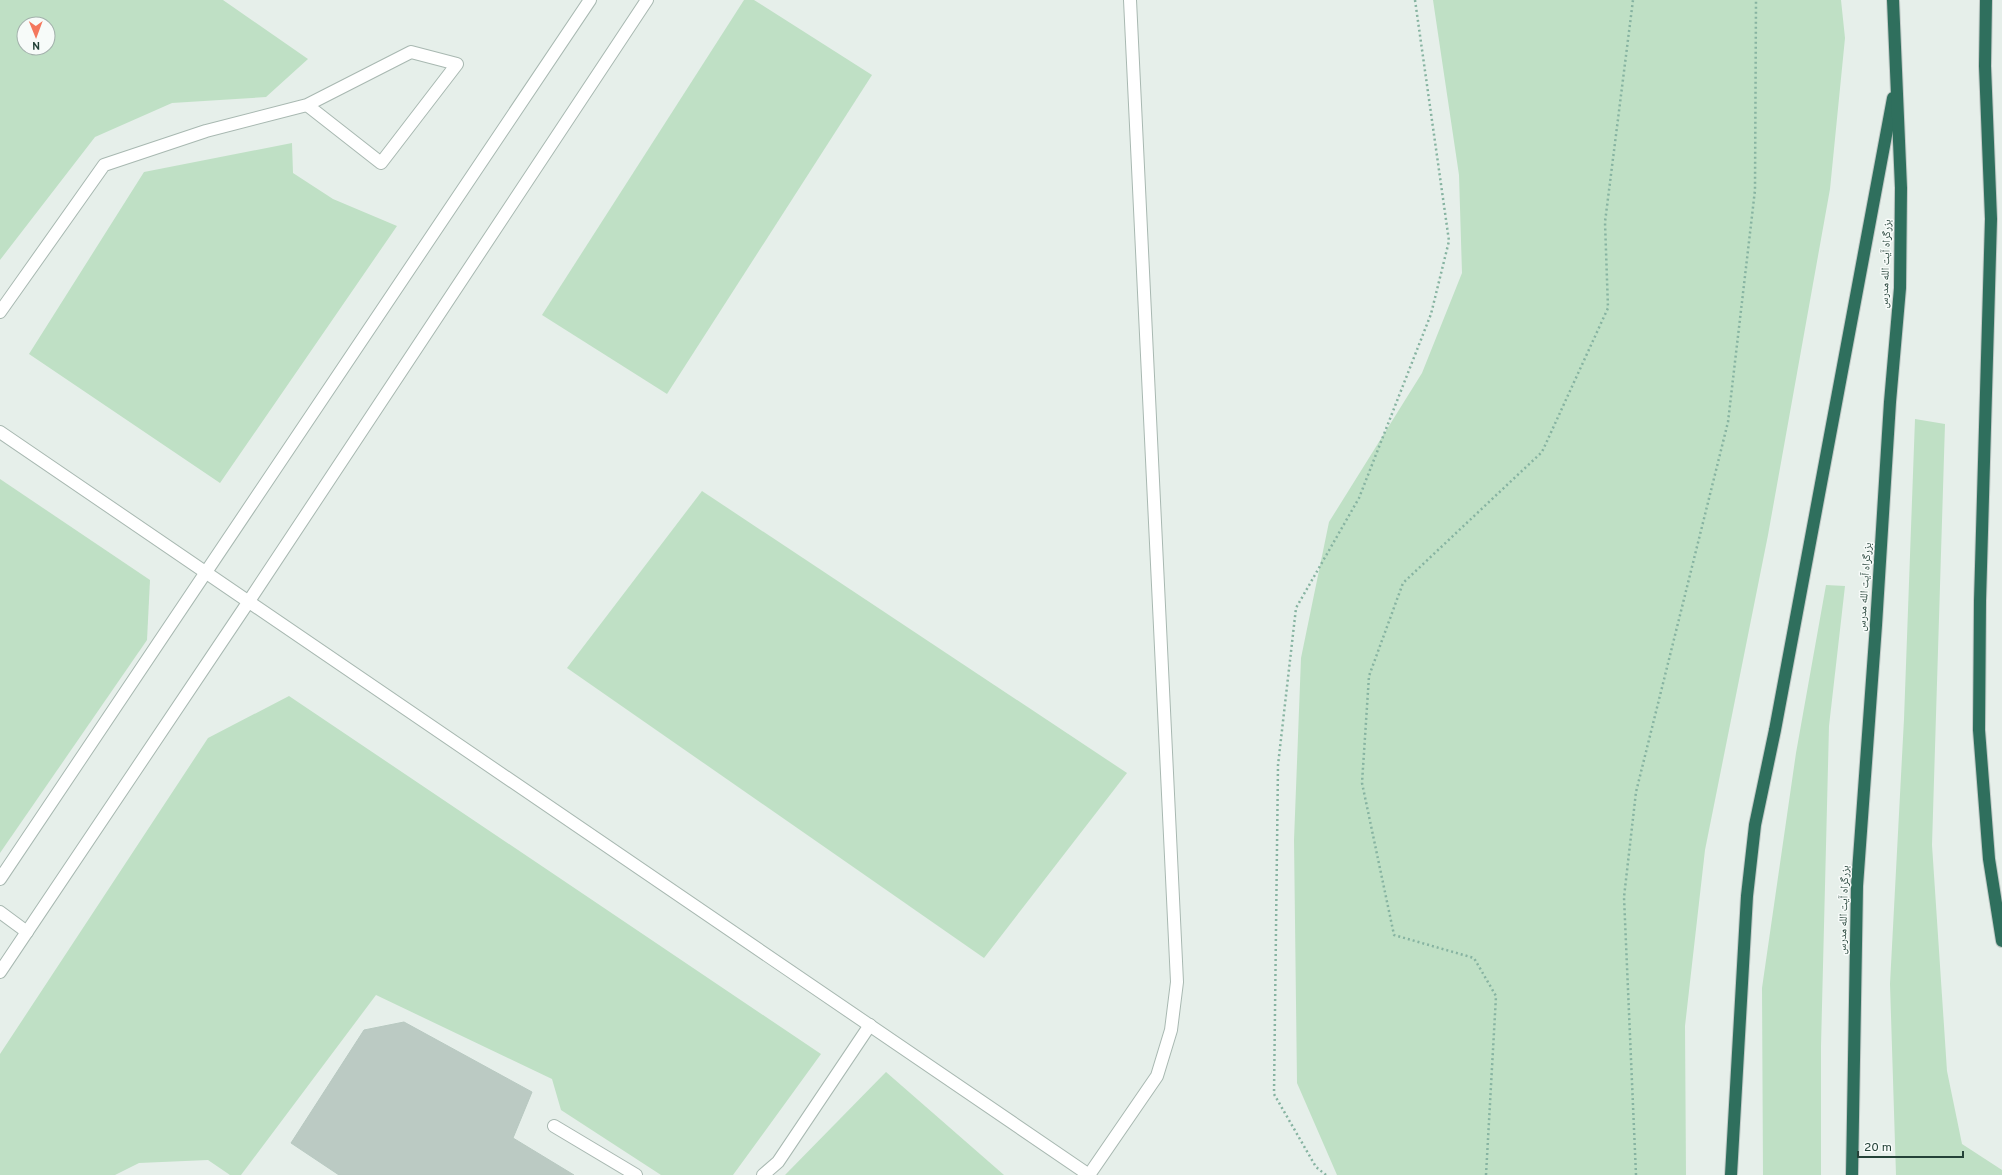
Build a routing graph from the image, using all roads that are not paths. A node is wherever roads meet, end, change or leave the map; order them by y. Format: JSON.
{"nodes":[{"id":1,"x":590,"y":0,"type":"edge"},
{"id":2,"x":647,"y":0,"type":"edge"},
{"id":3,"x":1130,"y":0,"type":"edge"},
{"id":4,"x":1893,"y":0,"type":"edge"},
{"id":5,"x":1986,"y":0,"type":"edge"},
{"id":6,"x":1897,"y":75,"type":"junction"},
{"id":7,"x":307,"y":105,"type":"junction"},
{"id":8,"x":0,"y":312,"type":"edge"},
{"id":9,"x":0,"y":432,"type":"edge"},
{"id":10,"x":206,"y":572,"type":"junction"},
{"id":11,"x":249,"y":601,"type":"junction"},
{"id":12,"x":0,"y":879,"type":"edge"},
{"id":13,"x":0,"y":912,"type":"edge"},
{"id":14,"x":27,"y":932,"type":"junction"},
{"id":15,"x":2002,"y":941,"type":"edge"},
{"id":16,"x":0,"y":972,"type":"edge"},
{"id":17,"x":870,"y":1025,"type":"junction"},
{"id":18,"x":554,"y":1126,"type":"dead end"},
{"id":19,"x":636,"y":1175,"type":"edge"},
{"id":20,"x":763,"y":1175,"type":"edge"},
{"id":21,"x":1089,"y":1175,"type":"edge"},
{"id":22,"x":1731,"y":1175,"type":"edge"},
{"id":23,"x":1852,"y":1175,"type":"edge"}],
"edges":[{"from":1,"to":10,"type":"lane"},
{"from":2,"to":11,"type":"lane"},
{"from":3,"to":21,"type":"lane"},
{"from":4,"to":6,"type":"highway","name":"بزرگراه آیت الله مدرس"},
{"from":5,"to":15,"type":"highway"},
{"from":6,"to":22,"type":"highway"},
{"from":6,"to":23,"type":"highway","name":"بزرگراه آیت الله مدرس"},
{"from":7,"to":7,"type":"lane"},
{"from":7,"to":8,"type":"lane"},
{"from":9,"to":10,"type":"lane"},
{"from":10,"to":11,"type":"lane"},
{"from":10,"to":12,"type":"lane"},
{"from":11,"to":14,"type":"lane"},
{"from":11,"to":17,"type":"lane"},
{"from":13,"to":14,"type":"lane"},
{"from":14,"to":16,"type":"lane"},
{"from":17,"to":20,"type":"lane"},
{"from":17,"to":21,"type":"lane"},
{"from":18,"to":19,"type":"lane"}]}
